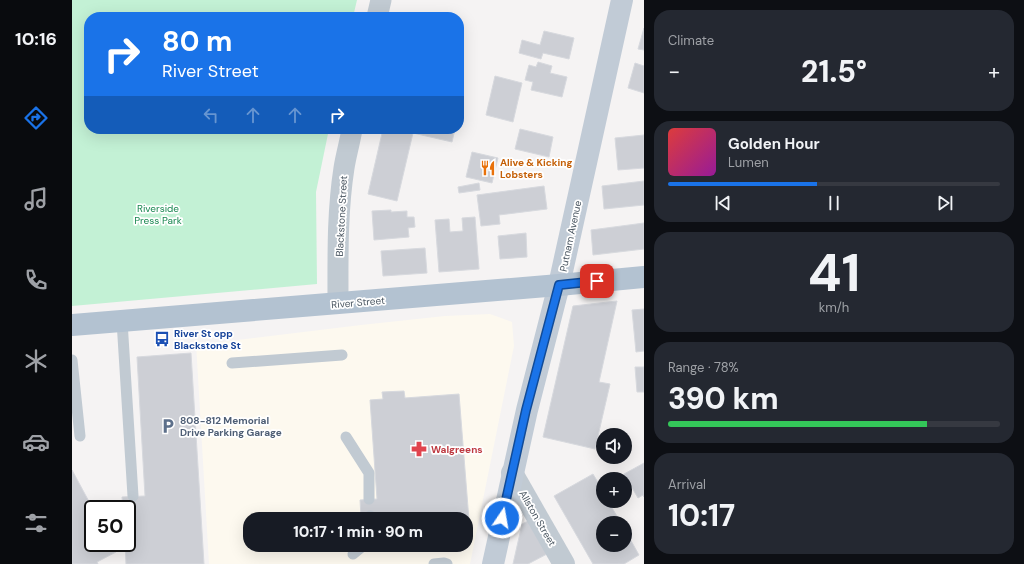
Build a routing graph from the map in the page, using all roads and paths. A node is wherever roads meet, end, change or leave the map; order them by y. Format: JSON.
{"nodes":[{"id":1,"x":381,"y":0,"type":"edge"},
{"id":2,"x":622,"y":0,"type":"edge"},
{"id":3,"x":378,"y":12,"type":"edge"},
{"id":4,"x":351,"y":134,"type":"edge"},
{"id":5,"x":644,"y":277,"type":"edge"},
{"id":6,"x":559,"y":285,"type":"junction"},
{"id":7,"x":338,"y":303,"type":"junction"},
{"id":8,"x":122,"y":321,"type":"junction"},
{"id":9,"x":72,"y":325,"type":"edge"},
{"id":10,"x":342,"y":355,"type":"dead end"},
{"id":11,"x":72,"y":360,"type":"edge"},
{"id":12,"x":232,"y":362,"type":"dead end"},
{"id":13,"x":80,"y":436,"type":"dead end"},
{"id":14,"x":346,"y":437,"type":"dead end"},
{"id":15,"x":512,"y":473,"type":"junction"},
{"id":16,"x":133,"y":496,"type":"dead end"},
{"id":17,"x":369,"y":499,"type":"dead end"},
{"id":18,"x":355,"y":552,"type":"edge"},
{"id":19,"x":353,"y":554,"type":"dead end"},
{"id":20,"x":434,"y":564,"type":"edge"},
{"id":21,"x":447,"y":564,"type":"edge"},
{"id":22,"x":493,"y":564,"type":"edge"},
{"id":23,"x":564,"y":564,"type":"edge"}],
"edges":[{"from":1,"to":3,"type":"street"},
{"from":2,"to":6,"type":"main road","name":"Putnam Avenue"},
{"from":4,"to":7,"type":"street","name":"Blackstone Street"},
{"from":5,"to":6,"type":"main road","name":"River Street"},
{"from":6,"to":7,"type":"main road","name":"River Street"},
{"from":6,"to":15,"type":"main road","name":"Putnam Avenue"},
{"from":7,"to":8,"type":"main road","name":"River Street"},
{"from":8,"to":9,"type":"main road","name":"River Street"},
{"from":8,"to":16,"type":"lane"},
{"from":10,"to":12,"type":"lane"},
{"from":11,"to":13,"type":"lane"},
{"from":14,"to":17,"type":"lane"},
{"from":15,"to":22,"type":"main road","name":"Putnam Avenue"},
{"from":15,"to":23,"type":"street","name":"Allston Street"},
{"from":18,"to":19,"type":"lane"},
{"from":20,"to":21,"type":"lane"}]}
